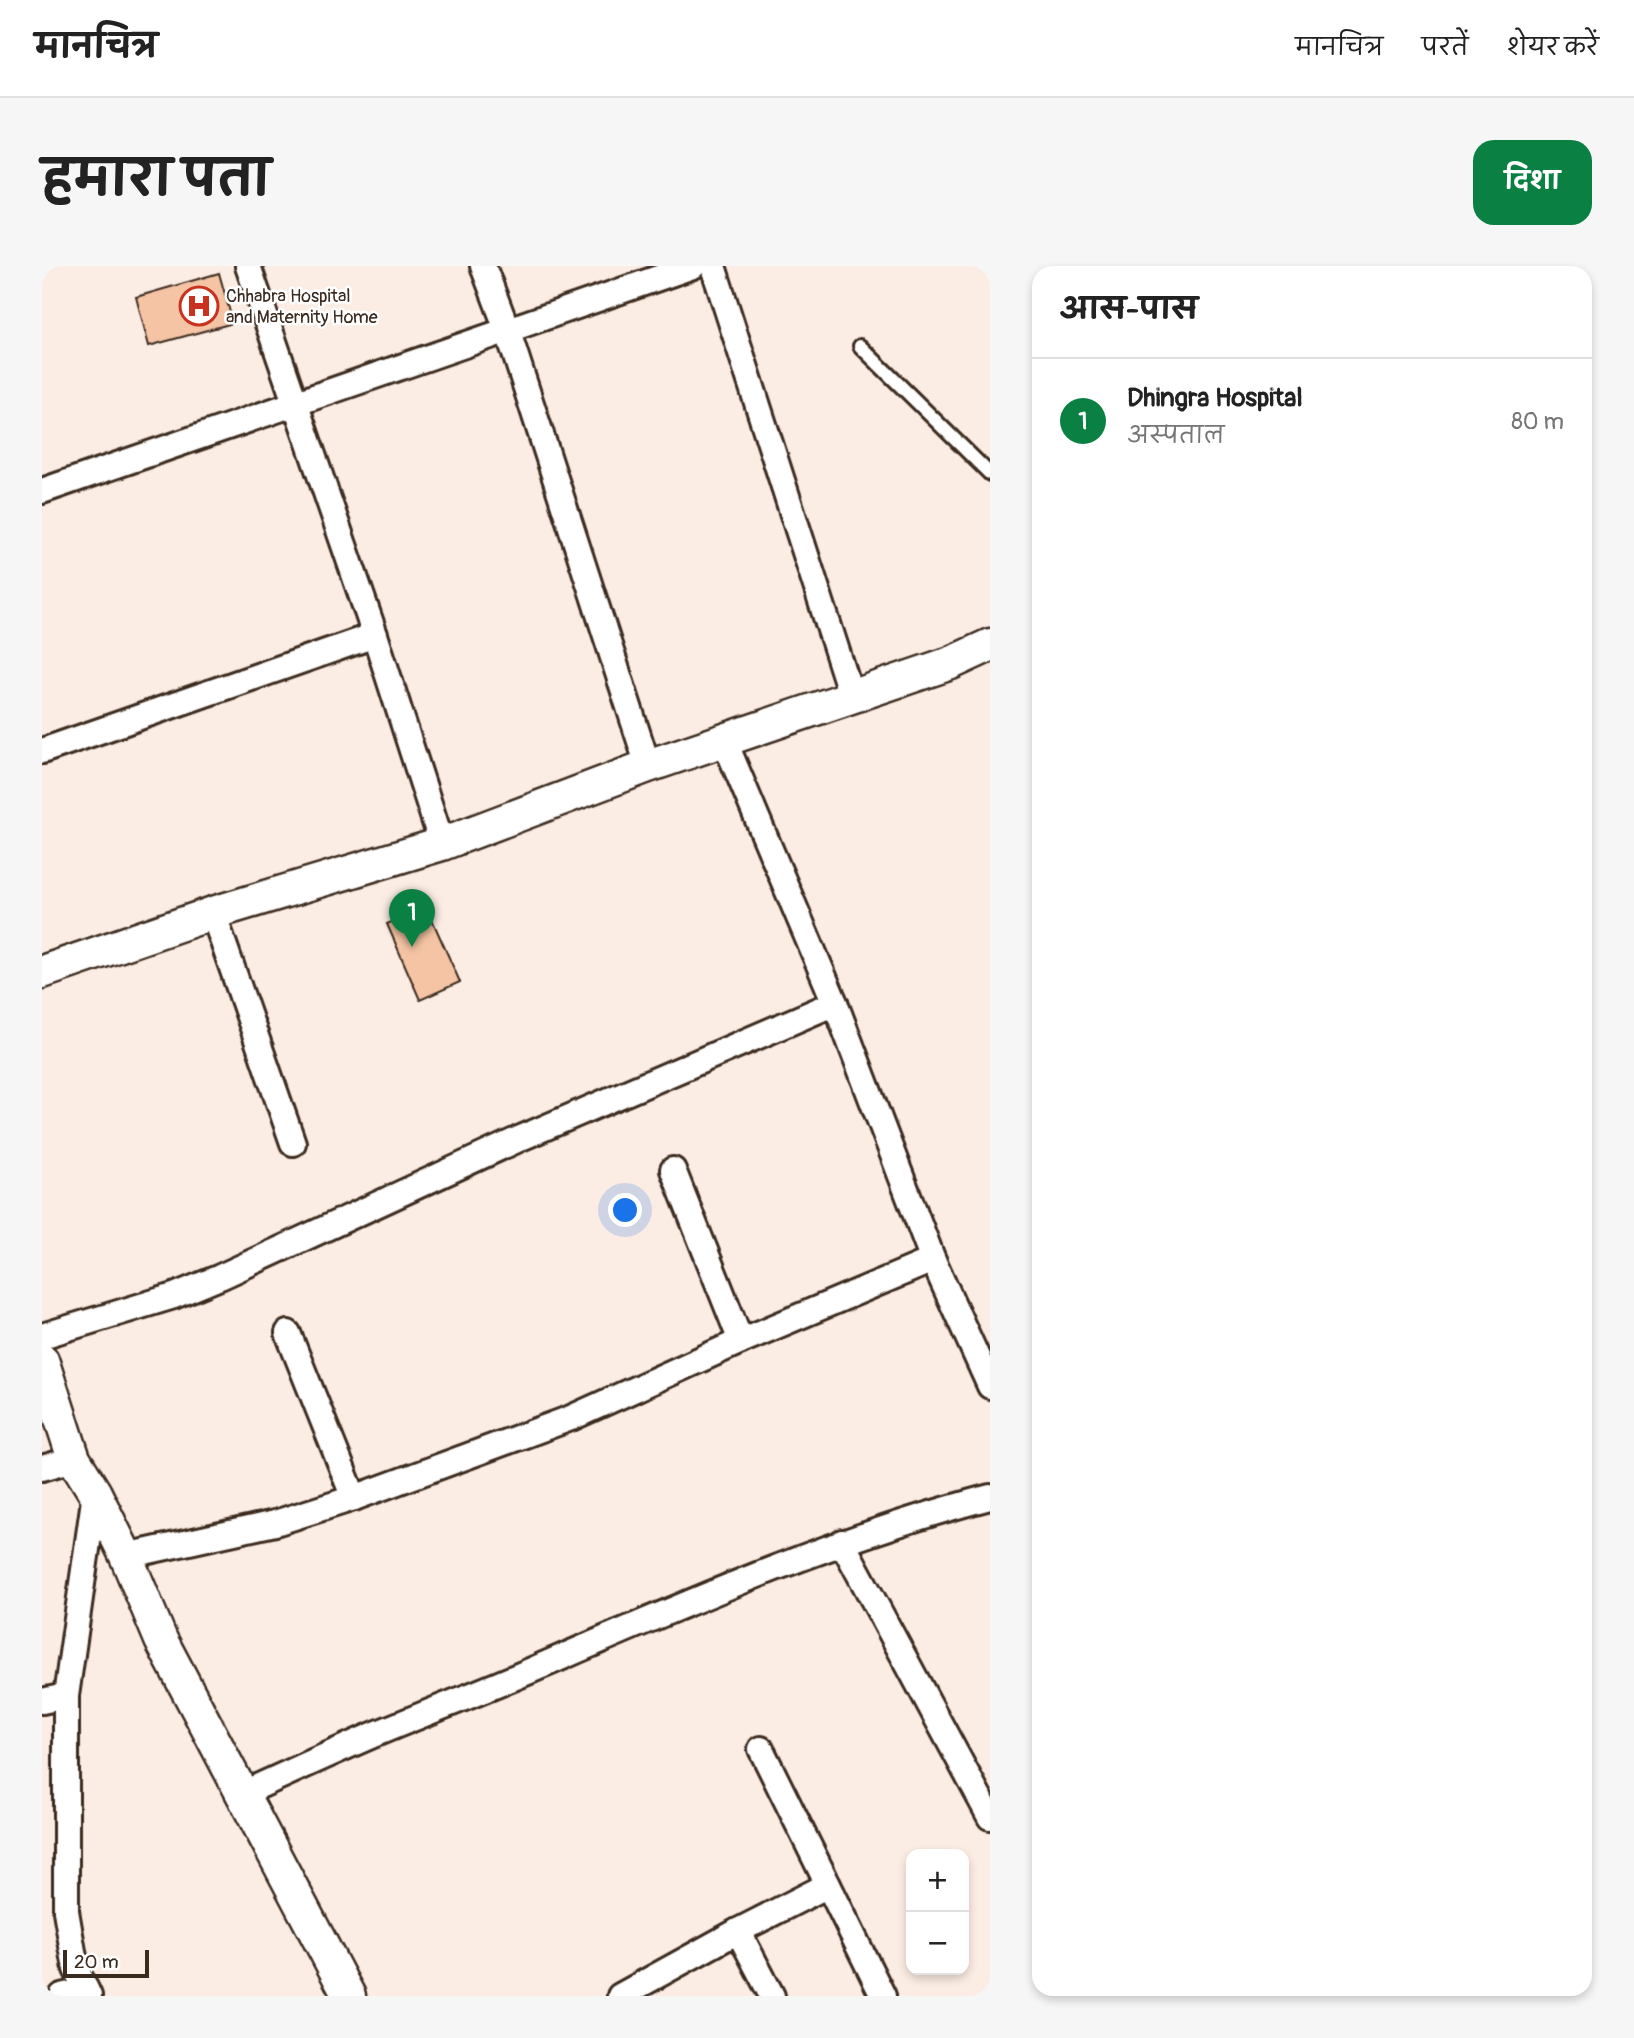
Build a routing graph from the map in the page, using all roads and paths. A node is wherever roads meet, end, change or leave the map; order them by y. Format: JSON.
{"nodes":[{"id":1,"x":248,"y":266,"type":"edge"},
{"id":2,"x":483,"y":266,"type":"edge"},
{"id":3,"x":694,"y":266,"type":"edge"},
{"id":4,"x":713,"y":266,"type":"edge"},
{"id":5,"x":508,"y":332,"type":"junction"},
{"id":6,"x":860,"y":346,"type":"dead end"},
{"id":7,"x":297,"y":403,"type":"junction"},
{"id":8,"x":990,"y":474,"type":"edge"},
{"id":9,"x":43,"y":486,"type":"edge"},
{"id":10,"x":375,"y":635,"type":"junction"},
{"id":11,"x":990,"y":645,"type":"edge"},
{"id":12,"x":852,"y":698,"type":"junction"},
{"id":13,"x":725,"y":742,"type":"junction"},
{"id":14,"x":42,"y":751,"type":"edge"},
{"id":15,"x":648,"y":766,"type":"junction"},
{"id":16,"x":442,"y":844,"type":"junction"},
{"id":17,"x":213,"y":913,"type":"junction"},
{"id":18,"x":42,"y":972,"type":"edge"},
{"id":19,"x":835,"y":1003,"type":"junction"},
{"id":20,"x":293,"y":1143,"type":"dead end"},
{"id":21,"x":673,"y":1170,"type":"dead end"},
{"id":22,"x":933,"y":1259,"type":"junction"},
{"id":23,"x":288,"y":1333,"type":"dead end"},
{"id":24,"x":42,"y":1336,"type":"edge"},
{"id":25,"x":981,"y":1339,"type":"edge"},
{"id":26,"x":741,"y":1341,"type":"junction"},
{"id":27,"x":42,"y":1360,"type":"edge"},
{"id":28,"x":990,"y":1386,"type":"edge"},
{"id":29,"x":74,"y":1459,"type":"junction"},
{"id":30,"x":42,"y":1468,"type":"edge"},
{"id":31,"x":95,"y":1493,"type":"junction"},
{"id":32,"x":990,"y":1497,"type":"edge"},
{"id":33,"x":355,"y":1498,"type":"junction"},
{"id":34,"x":842,"y":1542,"type":"junction"},
{"id":35,"x":125,"y":1556,"type":"junction"},
{"id":36,"x":66,"y":1696,"type":"junction"},
{"id":37,"x":42,"y":1701,"type":"edge"},
{"id":38,"x":761,"y":1749,"type":"dead end"},
{"id":39,"x":242,"y":1794,"type":"junction"},
{"id":40,"x":990,"y":1817,"type":"edge"},
{"id":41,"x":828,"y":1885,"type":"junction"},
{"id":42,"x":738,"y":1931,"type":"junction"},
{"id":43,"x":88,"y":1993,"type":"edge"},
{"id":44,"x":62,"y":1996,"type":"edge"},
{"id":45,"x":349,"y":1996,"type":"edge"},
{"id":46,"x":620,"y":1996,"type":"edge"},
{"id":47,"x":772,"y":1996,"type":"edge"},
{"id":48,"x":883,"y":1996,"type":"edge"}],
"edges":[{"from":1,"to":7,"type":"street"},
{"from":2,"to":5,"type":"street"},
{"from":3,"to":5,"type":"street"},
{"from":4,"to":12,"type":"street"},
{"from":5,"to":7,"type":"street"},
{"from":5,"to":15,"type":"street"},
{"from":6,"to":8,"type":"lane"},
{"from":7,"to":9,"type":"street"},
{"from":7,"to":10,"type":"street"},
{"from":10,"to":14,"type":"street"},
{"from":10,"to":16,"type":"street"},
{"from":11,"to":12,"type":"street"},
{"from":12,"to":13,"type":"street"},
{"from":13,"to":15,"type":"street"},
{"from":13,"to":19,"type":"street"},
{"from":15,"to":16,"type":"street"},
{"from":16,"to":17,"type":"street"},
{"from":17,"to":18,"type":"street"},
{"from":17,"to":20,"type":"street"},
{"from":19,"to":22,"type":"street"},
{"from":19,"to":24,"type":"street"},
{"from":21,"to":26,"type":"street"},
{"from":22,"to":25,"type":"street"},
{"from":22,"to":26,"type":"street"},
{"from":23,"to":33,"type":"street"},
{"from":25,"to":28,"type":"street"},
{"from":26,"to":33,"type":"street"},
{"from":27,"to":29,"type":"street"},
{"from":29,"to":30,"type":"street"},
{"from":29,"to":31,"type":"street"},
{"from":31,"to":35,"type":"street"},
{"from":31,"to":36,"type":"street"},
{"from":32,"to":34,"type":"street"},
{"from":33,"to":35,"type":"street"},
{"from":34,"to":39,"type":"street"},
{"from":34,"to":40,"type":"street"},
{"from":35,"to":39,"type":"street"},
{"from":36,"to":37,"type":"street"},
{"from":36,"to":43,"type":"street"},
{"from":38,"to":41,"type":"street"},
{"from":39,"to":45,"type":"street"},
{"from":41,"to":42,"type":"street"},
{"from":41,"to":48,"type":"street"},
{"from":42,"to":46,"type":"street"},
{"from":42,"to":47,"type":"street"},
{"from":43,"to":44,"type":"street"}]}
